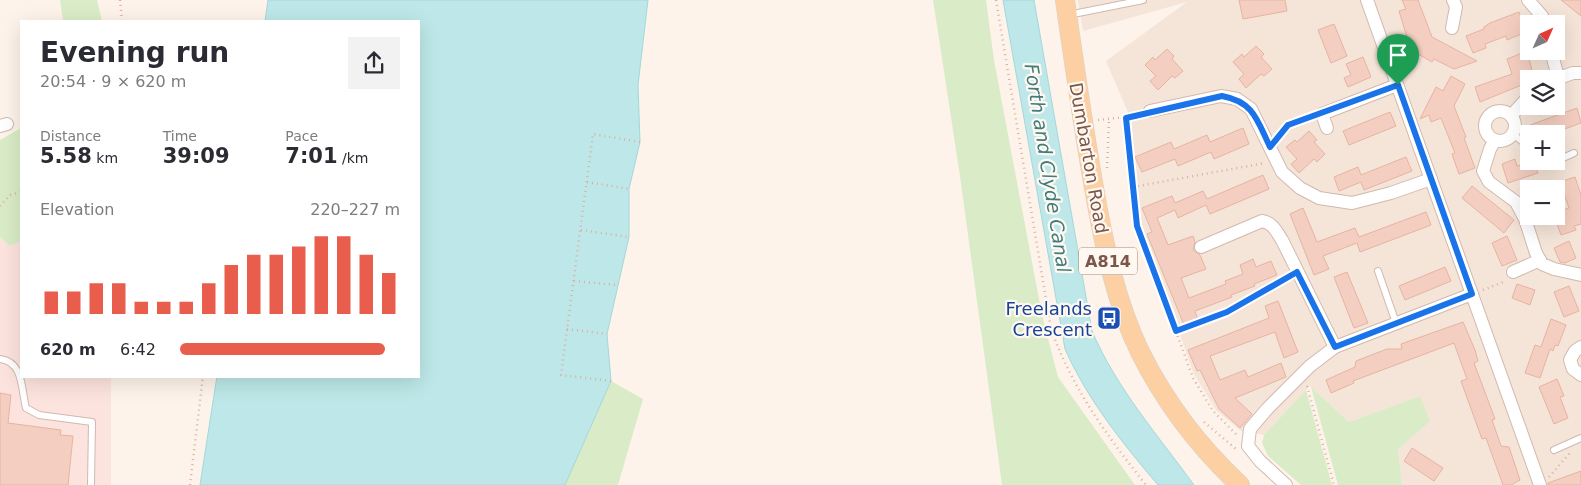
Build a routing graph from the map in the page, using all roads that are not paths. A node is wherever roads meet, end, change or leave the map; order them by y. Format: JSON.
{"nodes":[{"id":1,"x":1143,"y":0,"type":"edge"},
{"id":2,"x":1367,"y":0,"type":"edge"},
{"id":3,"x":1528,"y":0,"type":"edge"},
{"id":4,"x":1457,"y":1,"type":"edge"},
{"id":5,"x":1066,"y":8,"type":"edge"},
{"id":6,"x":1541,"y":15,"type":"edge"},
{"id":7,"x":1452,"y":28,"type":"dead end"},
{"id":8,"x":1581,"y":73,"type":"edge"},
{"id":9,"x":1565,"y":76,"type":"edge"},
{"id":10,"x":1398,"y":85,"type":"junction"},
{"id":11,"x":1520,"y":106,"type":"edge"},
{"id":12,"x":1150,"y":111,"type":"road end"},
{"id":13,"x":1511,"y":116,"type":"junction"},
{"id":14,"x":1327,"y":128,"type":"dead end"},
{"id":15,"x":1513,"y":134,"type":"junction"},
{"id":16,"x":1520,"y":139,"type":"edge"},
{"id":17,"x":1495,"y":140,"type":"junction"},
{"id":18,"x":1574,"y":153,"type":"dead end"},
{"id":19,"x":1565,"y":157,"type":"edge"},
{"id":20,"x":1431,"y":179,"type":"junction"},
{"id":21,"x":1201,"y":247,"type":"dead end"},
{"id":22,"x":1540,"y":260,"type":"junction"},
{"id":23,"x":1378,"y":271,"type":"dead end"},
{"id":24,"x":1513,"y":272,"type":"road end"},
{"id":25,"x":1581,"y":275,"type":"edge"},
{"id":26,"x":1472,"y":294,"type":"junction"},
{"id":27,"x":1396,"y":324,"type":"junction"},
{"id":28,"x":1335,"y":347,"type":"junction"},
{"id":29,"x":1581,"y":347,"type":"edge"},
{"id":30,"x":0,"y":359,"type":"edge"},
{"id":31,"x":20,"y":371,"type":"edge"},
{"id":32,"x":1581,"y":375,"type":"edge"},
{"id":33,"x":21,"y":378,"type":"edge"},
{"id":34,"x":1581,"y":438,"type":"edge"},
{"id":35,"x":1554,"y":450,"type":"dead end"},
{"id":36,"x":1544,"y":482,"type":"edge"},
{"id":37,"x":91,"y":485,"type":"edge"},
{"id":38,"x":1240,"y":485,"type":"edge"},
{"id":39,"x":1286,"y":485,"type":"edge"}],
"edges":[{"from":1,"to":5,"type":"lane"},
{"from":2,"to":10,"type":"street"},
{"from":3,"to":6,"type":"street"},
{"from":4,"to":7,"type":"street"},
{"from":5,"to":38,"type":"main road","name":"Dumbarton Road","number":"A814"},
{"from":8,"to":9,"type":"street"},
{"from":10,"to":14,"type":"street"},
{"from":10,"to":20,"type":"street"},
{"from":11,"to":13,"type":"street"},
{"from":12,"to":20,"type":"street"},
{"from":13,"to":15,"type":"street"},
{"from":13,"to":17,"type":"street"},
{"from":15,"to":16,"type":"lane"},
{"from":15,"to":17,"type":"street"},
{"from":17,"to":22,"type":"street"},
{"from":18,"to":19,"type":"lane"},
{"from":20,"to":26,"type":"street"},
{"from":21,"to":28,"type":"street"},
{"from":22,"to":24,"type":"street"},
{"from":22,"to":25,"type":"street"},
{"from":23,"to":27,"type":"lane"},
{"from":26,"to":27,"type":"street"},
{"from":26,"to":36,"type":"street"},
{"from":27,"to":28,"type":"street"},
{"from":28,"to":39,"type":"street"},
{"from":29,"to":32,"type":"street"},
{"from":30,"to":31,"type":"lane"},
{"from":33,"to":37,"type":"lane"},
{"from":34,"to":35,"type":"lane"}]}
